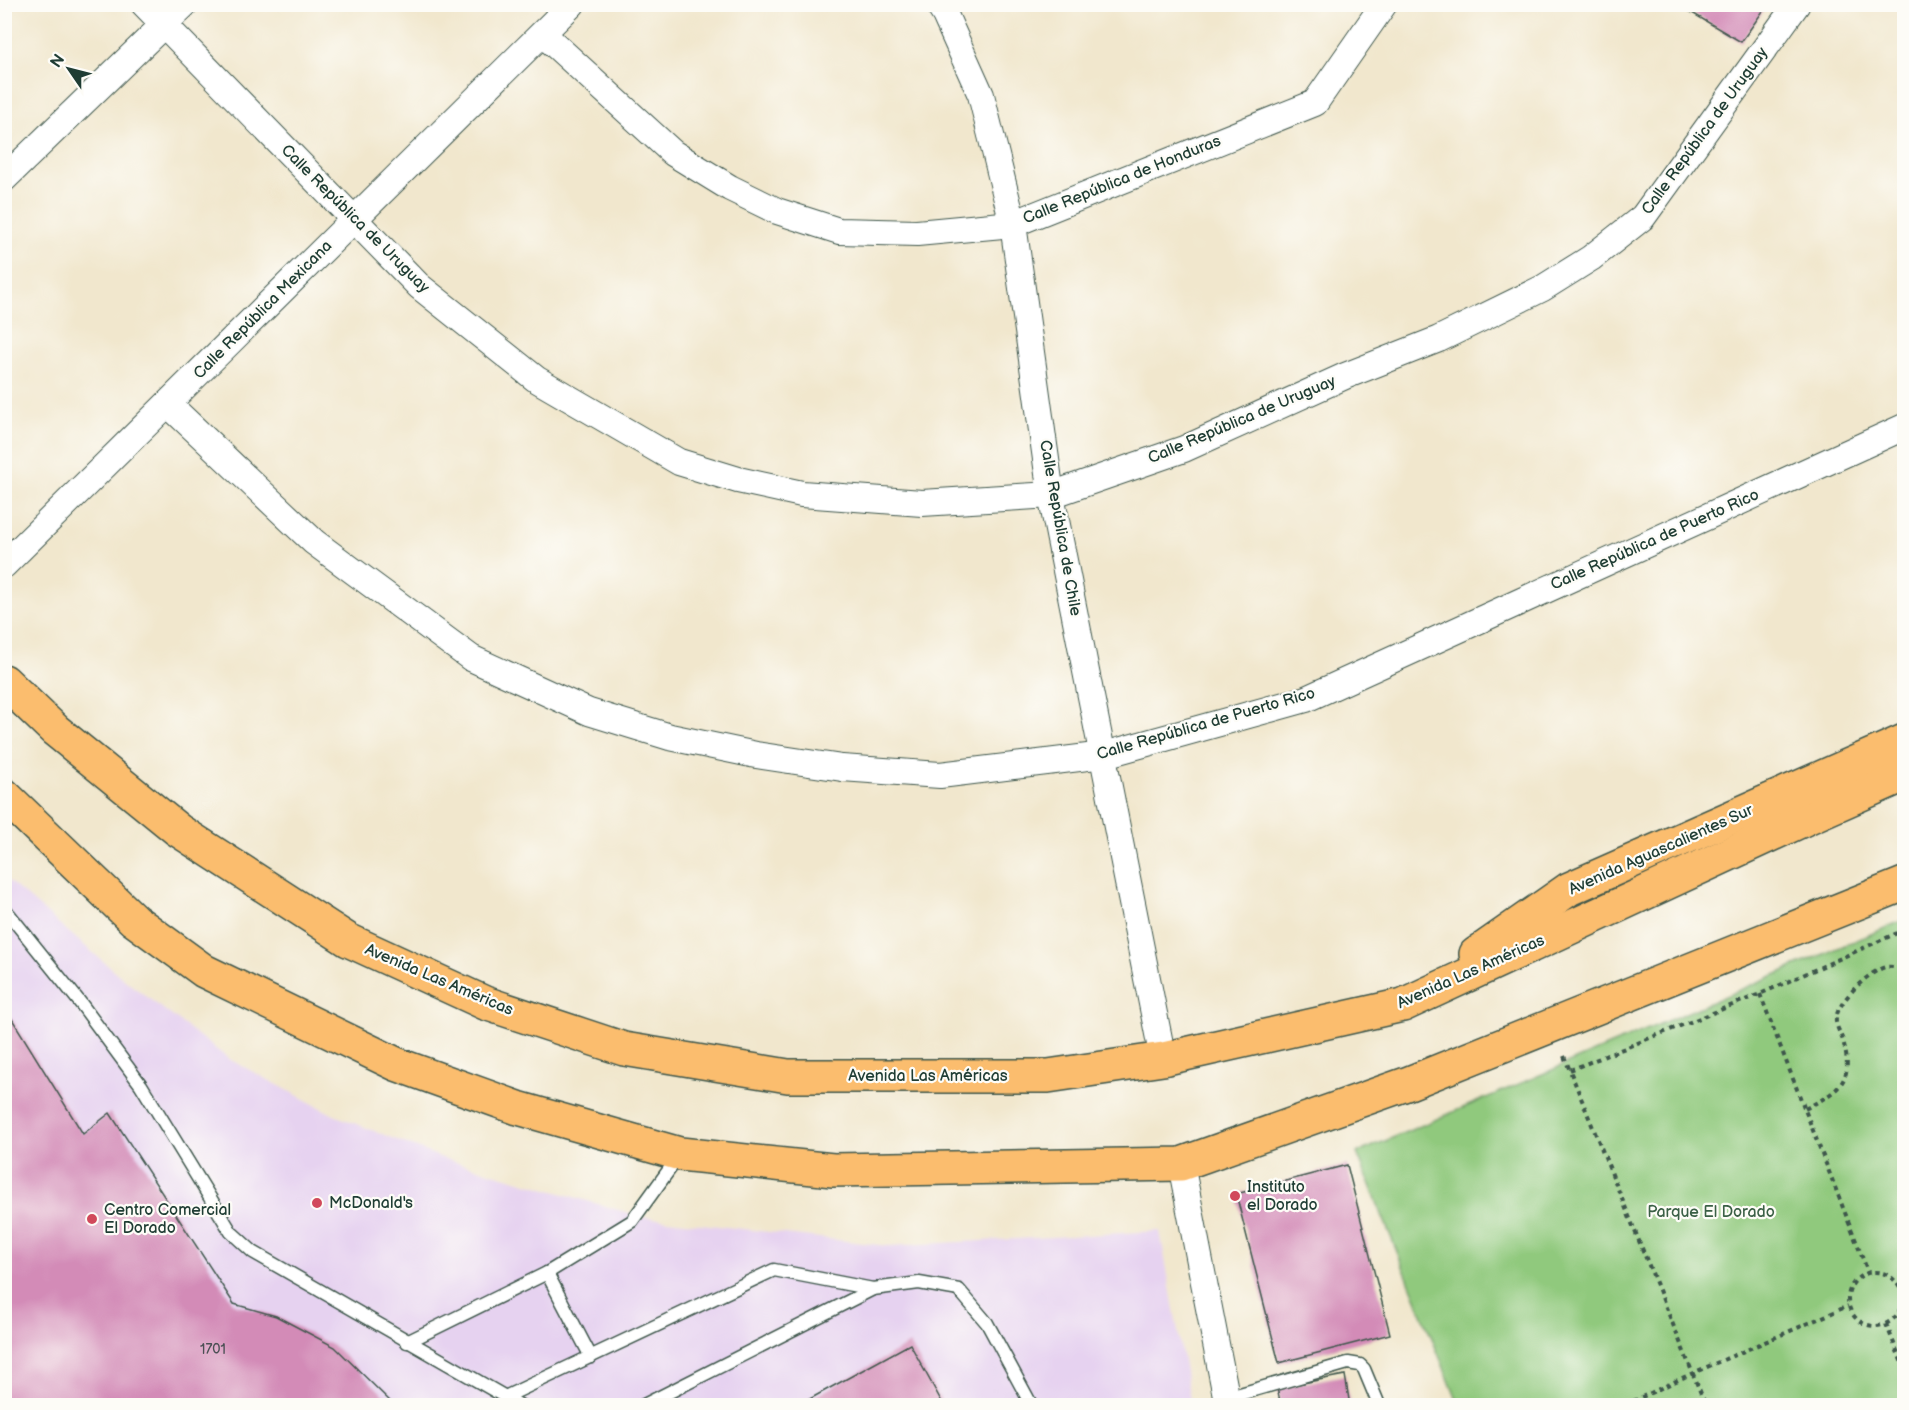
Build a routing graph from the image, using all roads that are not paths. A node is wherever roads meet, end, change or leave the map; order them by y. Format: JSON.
{"nodes":[{"id":1,"x":144,"y":4,"type":"edge"},
{"id":2,"x":185,"y":4,"type":"edge"},
{"id":3,"x":572,"y":4,"type":"edge"},
{"id":4,"x":938,"y":4,"type":"edge"},
{"id":5,"x":1384,"y":4,"type":"edge"},
{"id":6,"x":1797,"y":4,"type":"edge"},
{"id":7,"x":164,"y":25,"type":"junction"},
{"id":8,"x":543,"y":34,"type":"junction"},
{"id":9,"x":4,"y":179,"type":"edge"},
{"id":10,"x":354,"y":220,"type":"junction"},
{"id":11,"x":1013,"y":224,"type":"junction"},
{"id":12,"x":168,"y":404,"type":"junction"},
{"id":13,"x":1905,"y":427,"type":"edge"},
{"id":14,"x":1051,"y":495,"type":"junction"},
{"id":15,"x":4,"y":565,"type":"edge"},
{"id":16,"x":4,"y":681,"type":"edge"},
{"id":17,"x":1905,"y":741,"type":"edge"},
{"id":18,"x":1104,"y":755,"type":"junction"},
{"id":19,"x":1905,"y":775,"type":"edge"},
{"id":20,"x":4,"y":795,"type":"edge"},
{"id":21,"x":1905,"y":884,"type":"edge"},
{"id":22,"x":4,"y":908,"type":"edge"},
{"id":23,"x":1403,"y":1005,"type":"junction"},
{"id":24,"x":1163,"y":1059,"type":"junction"},
{"id":25,"x":680,"y":1154,"type":"junction"},
{"id":26,"x":1181,"y":1164,"type":"junction"},
{"id":27,"x":547,"y":1273,"type":"junction"},
{"id":28,"x":873,"y":1289,"type":"junction"},
{"id":29,"x":407,"y":1342,"type":"junction"},
{"id":30,"x":591,"y":1357,"type":"junction"},
{"id":31,"x":505,"y":1397,"type":"junction"},
{"id":32,"x":1227,"y":1402,"type":"edge"},
{"id":33,"x":1379,"y":1405,"type":"edge"},
{"id":34,"x":521,"y":1406,"type":"edge"},
{"id":35,"x":642,"y":1406,"type":"edge"},
{"id":36,"x":1032,"y":1406,"type":"edge"}],
"edges":[{"from":1,"to":7,"type":"street","name":"Calle República de Uruguay"},
{"from":2,"to":7,"type":"street"},
{"from":3,"to":8,"type":"street","name":"Calle República Mexicana"},
{"from":4,"to":11,"type":"street","name":"Calle República de Chile"},
{"from":5,"to":11,"type":"street","name":"Calle República de Honduras"},
{"from":6,"to":14,"type":"street","name":"Calle República de Uruguay"},
{"from":7,"to":9,"type":"street"},
{"from":7,"to":10,"type":"street","name":"Calle República de Uruguay"},
{"from":8,"to":10,"type":"street","name":"Calle República Mexicana"},
{"from":8,"to":11,"type":"street","name":"Calle República de Honduras"},
{"from":10,"to":12,"type":"street","name":"Calle República Mexicana"},
{"from":10,"to":14,"type":"street","name":"Calle República de Uruguay"},
{"from":11,"to":14,"type":"street","name":"Calle República de Chile"},
{"from":12,"to":15,"type":"street","name":"Calle República Mexicana"},
{"from":12,"to":18,"type":"street","name":"Calle República de Puerto Rico"},
{"from":13,"to":18,"type":"street","name":"Calle República de Puerto Rico"},
{"from":14,"to":18,"type":"street","name":"Calle República de Chile"},
{"from":16,"to":24,"type":"main road","name":"Avenida Las Américas"},
{"from":17,"to":23,"type":"main road","name":"Avenida Aguascalientes Sur"},
{"from":18,"to":24,"type":"street","name":"Calle República de Chile"},
{"from":19,"to":23,"type":"main road","name":"Avenida Las Américas"},
{"from":20,"to":25,"type":"main road"},
{"from":21,"to":26,"type":"main road"},
{"from":22,"to":29,"type":"lane"},
{"from":23,"to":24,"type":"main road","name":"Avenida Las Américas"},
{"from":25,"to":26,"type":"main road"},
{"from":25,"to":27,"type":"lane"},
{"from":26,"to":32,"type":"street"},
{"from":27,"to":29,"type":"lane"},
{"from":27,"to":30,"type":"lane"},
{"from":28,"to":30,"type":"lane"},
{"from":28,"to":35,"type":"lane"},
{"from":28,"to":36,"type":"lane"},
{"from":29,"to":31,"type":"lane"},
{"from":30,"to":31,"type":"lane"},
{"from":31,"to":34,"type":"lane"},
{"from":32,"to":33,"type":"lane"}]}
